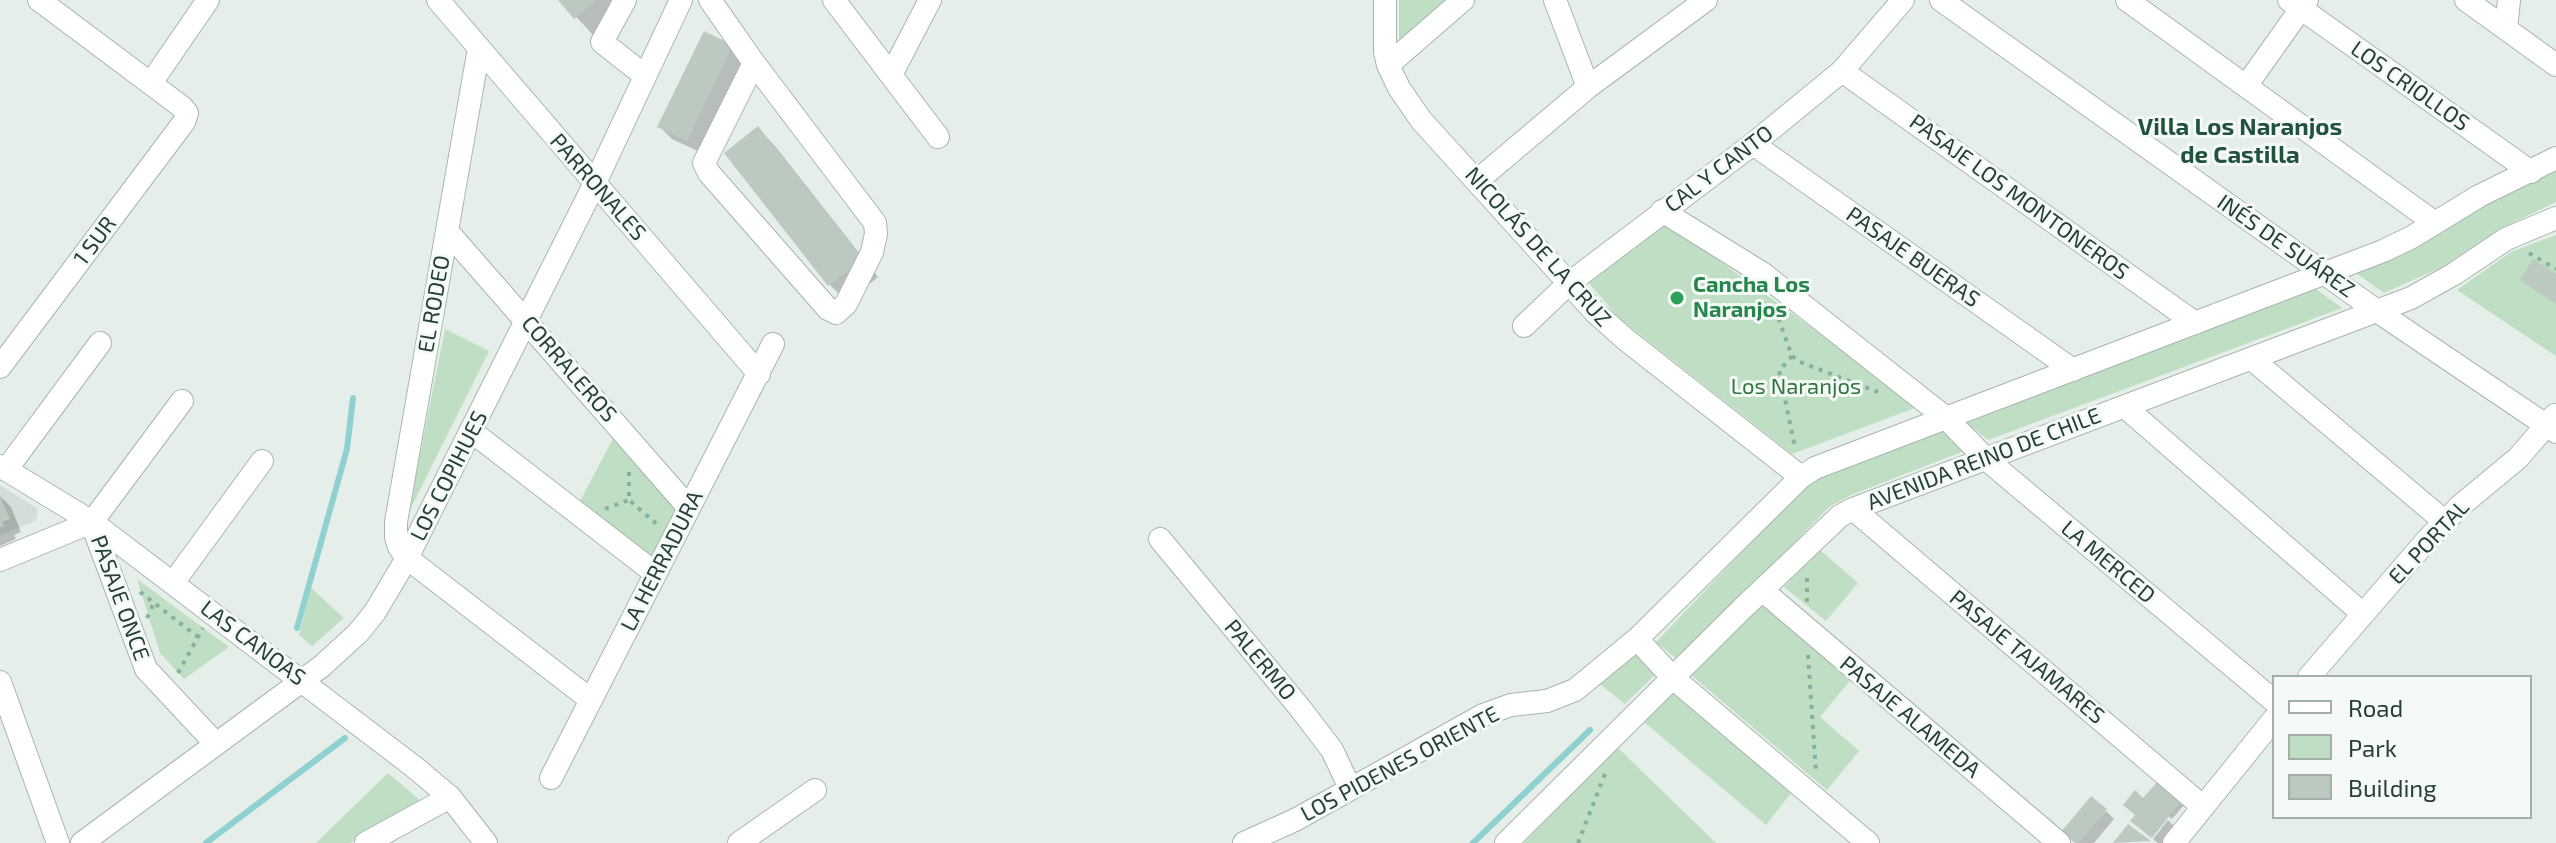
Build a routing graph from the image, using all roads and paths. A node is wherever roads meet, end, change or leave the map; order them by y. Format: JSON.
{"nodes":[{"id":1,"x":39,"y":0,"type":"edge"},
{"id":2,"x":208,"y":0,"type":"edge"},
{"id":3,"x":438,"y":0,"type":"edge"},
{"id":4,"x":625,"y":0,"type":"edge"},
{"id":5,"x":681,"y":0,"type":"edge"},
{"id":6,"x":710,"y":0,"type":"edge"},
{"id":7,"x":834,"y":0,"type":"edge"},
{"id":8,"x":930,"y":0,"type":"edge"},
{"id":9,"x":1385,"y":0,"type":"edge"},
{"id":10,"x":1463,"y":0,"type":"edge"},
{"id":11,"x":1555,"y":0,"type":"edge"},
{"id":12,"x":1903,"y":0,"type":"edge"},
{"id":13,"x":1941,"y":0,"type":"edge"},
{"id":14,"x":2127,"y":0,"type":"edge"},
{"id":15,"x":2466,"y":0,"type":"edge"},
{"id":16,"x":2509,"y":0,"type":"edge"},
{"id":17,"x":1700,"y":2,"type":"edge"},
{"id":18,"x":2299,"y":3,"type":"edge"},
{"id":19,"x":2506,"y":29,"type":"junction"},
{"id":20,"x":479,"y":48,"type":"junction"},
{"id":21,"x":754,"y":63,"type":"junction"},
{"id":22,"x":1388,"y":65,"type":"junction"},
{"id":23,"x":2556,"y":65,"type":"edge"},
{"id":24,"x":1842,"y":71,"type":"junction"},
{"id":25,"x":891,"y":75,"type":"junction"},
{"id":26,"x":645,"y":76,"type":"junction"},
{"id":27,"x":151,"y":83,"type":"junction"},
{"id":28,"x":2246,"y":86,"type":"junction"},
{"id":29,"x":1588,"y":87,"type":"junction"},
{"id":30,"x":938,"y":137,"type":"dead end"},
{"id":31,"x":1753,"y":144,"type":"junction"},
{"id":32,"x":2556,"y":158,"type":"edge"},
{"id":33,"x":2531,"y":172,"type":"junction"},
{"id":34,"x":1478,"y":180,"type":"junction"},
{"id":35,"x":595,"y":183,"type":"junction"},
{"id":36,"x":1662,"y":211,"type":"junction"},
{"id":37,"x":2556,"y":218,"type":"edge"},
{"id":38,"x":2435,"y":223,"type":"junction"},
{"id":39,"x":447,"y":231,"type":"junction"},
{"id":40,"x":2506,"y":239,"type":"junction"},
{"id":41,"x":2556,"y":269,"type":"edge"},
{"id":42,"x":1762,"y":273,"type":"junction"},
{"id":43,"x":2324,"y":274,"type":"junction"},
{"id":44,"x":1568,"y":284,"type":"junction"},
{"id":45,"x":2377,"y":311,"type":"junction"},
{"id":46,"x":527,"y":320,"type":"junction"},
{"id":47,"x":2195,"y":323,"type":"junction"},
{"id":48,"x":1524,"y":326,"type":"dead end"},
{"id":49,"x":100,"y":343,"type":"dead end"},
{"id":50,"x":773,"y":344,"type":"dead end"},
{"id":51,"x":1792,"y":356,"type":"junction"},
{"id":52,"x":2252,"y":359,"type":"junction"},
{"id":53,"x":0,"y":367,"type":"edge"},
{"id":54,"x":2073,"y":370,"type":"junction"},
{"id":55,"x":759,"y":374,"type":"junction"},
{"id":56,"x":1888,"y":396,"type":"dead end"},
{"id":57,"x":182,"y":401,"type":"dead end"},
{"id":58,"x":2125,"y":407,"type":"junction"},
{"id":59,"x":1946,"y":418,"type":"junction"},
{"id":60,"x":2553,"y":424,"type":"edge"},
{"id":61,"x":471,"y":431,"type":"junction"},
{"id":62,"x":629,"y":439,"type":"junction"},
{"id":63,"x":1986,"y":459,"type":"junction"},
{"id":64,"x":262,"y":461,"type":"dead end"},
{"id":65,"x":3,"y":468,"type":"edge"},
{"id":66,"x":1801,"y":477,"type":"junction"},
{"id":67,"x":689,"y":508,"type":"junction"},
{"id":68,"x":1853,"y":509,"type":"junction"},
{"id":69,"x":2444,"y":521,"type":"junction"},
{"id":70,"x":92,"y":522,"type":"junction"},
{"id":71,"x":673,"y":537,"type":"junction"},
{"id":72,"x":1160,"y":539,"type":"dead end"},
{"id":73,"x":1808,"y":545,"type":"junction"},
{"id":74,"x":407,"y":558,"type":"junction"},
{"id":75,"x":0,"y":560,"type":"edge"},
{"id":76,"x":110,"y":572,"type":"junction"},
{"id":77,"x":655,"y":573,"type":"junction"},
{"id":78,"x":168,"y":579,"type":"junction"},
{"id":79,"x":1762,"y":590,"type":"junction"},
{"id":80,"x":155,"y":602,"type":"junction"},
{"id":81,"x":212,"y":612,"type":"junction"},
{"id":82,"x":2363,"y":614,"type":"junction"},
{"id":83,"x":1806,"y":628,"type":"junction"},
{"id":84,"x":198,"y":637,"type":"junction"},
{"id":85,"x":1637,"y":639,"type":"junction"},
{"id":86,"x":135,"y":642,"type":"junction"},
{"id":87,"x":2311,"y":675,"type":"edge"},
{"id":88,"x":1673,"y":678,"type":"junction"},
{"id":89,"x":302,"y":680,"type":"junction"},
{"id":90,"x":0,"y":682,"type":"edge"},
{"id":91,"x":167,"y":693,"type":"junction"},
{"id":92,"x":2272,"y":699,"type":"edge"},
{"id":93,"x":591,"y":700,"type":"junction"},
{"id":94,"x":2272,"y":721,"type":"edge"},
{"id":95,"x":1612,"y":738,"type":"junction"},
{"id":96,"x":216,"y":744,"type":"junction"},
{"id":97,"x":551,"y":778,"type":"dead end"},
{"id":98,"x":1350,"y":788,"type":"junction"},
{"id":99,"x":815,"y":790,"type":"dead end"},
{"id":100,"x":450,"y":797,"type":"junction"},
{"id":101,"x":1818,"y":800,"type":"junction"},
{"id":102,"x":2202,"y":806,"type":"junction"},
{"id":103,"x":58,"y":843,"type":"edge"},
{"id":104,"x":82,"y":843,"type":"edge"},
{"id":105,"x":366,"y":843,"type":"edge"},
{"id":106,"x":486,"y":843,"type":"edge"},
{"id":107,"x":739,"y":843,"type":"edge"},
{"id":108,"x":1244,"y":843,"type":"edge"},
{"id":109,"x":1506,"y":843,"type":"edge"},
{"id":110,"x":1578,"y":843,"type":"edge"},
{"id":111,"x":1868,"y":843,"type":"edge"},
{"id":112,"x":2059,"y":843,"type":"edge"},
{"id":113,"x":2174,"y":843,"type":"edge"}],
"edges":[{"from":1,"to":27,"type":"street"},
{"from":2,"to":27,"type":"street"},
{"from":3,"to":20,"type":"street","name":"PARRONALES"},
{"from":4,"to":26,"type":"street"},
{"from":5,"to":26,"type":"street","name":"LOS COPIHUES"},
{"from":6,"to":21,"type":"street"},
{"from":7,"to":25,"type":"street"},
{"from":8,"to":25,"type":"street"},
{"from":9,"to":22,"type":"street","name":"NICOLÁS DE LA CRUZ"},
{"from":10,"to":22,"type":"street"},
{"from":11,"to":29,"type":"street"},
{"from":12,"to":24,"type":"street","name":"CAL Y CANTO"},
{"from":13,"to":43,"type":"street","name":"INÉS DE SUÁREZ"},
{"from":14,"to":28,"type":"street"},
{"from":15,"to":19,"type":"street"},
{"from":16,"to":19,"type":"street"},
{"from":17,"to":29,"type":"street"},
{"from":18,"to":28,"type":"street"},
{"from":18,"to":33,"type":"street","name":"LOS CRIOLLOS"},
{"from":19,"to":23,"type":"street"},
{"from":20,"to":35,"type":"street","name":"PARRONALES"},
{"from":20,"to":39,"type":"street","name":"EL RODEO"},
{"from":21,"to":21,"type":"street"},
{"from":22,"to":34,"type":"street","name":"NICOLÁS DE LA CRUZ"},
{"from":24,"to":31,"type":"street","name":"CAL Y CANTO"},
{"from":24,"to":47,"type":"street","name":"PASAJE LOS MONTONEROS"},
{"from":25,"to":30,"type":"street"},
{"from":26,"to":35,"type":"street","name":"LOS COPIHUES"},
{"from":27,"to":53,"type":"street","name":"1 SUR"},
{"from":28,"to":38,"type":"street"},
{"from":29,"to":34,"type":"street"},
{"from":31,"to":36,"type":"street","name":"CAL Y CANTO"},
{"from":31,"to":54,"type":"street","name":"PASAJE BUERAS"},
{"from":32,"to":33,"type":"street"},
{"from":33,"to":38,"type":"street"},
{"from":34,"to":44,"type":"street","name":"NICOLÁS DE LA CRUZ"},
{"from":35,"to":46,"type":"street","name":"LOS COPIHUES"},
{"from":35,"to":55,"type":"street","name":"PARRONALES"},
{"from":36,"to":42,"type":"street","name":"LA MERCED"},
{"from":36,"to":44,"type":"street","name":"CAL Y CANTO"},
{"from":37,"to":40,"type":"street","name":"AVENIDA REINO DE CHILE"},
{"from":38,"to":43,"type":"street"},
{"from":39,"to":46,"type":"street","name":"CORRALEROS"},
{"from":39,"to":74,"type":"street","name":"EL RODEO"},
{"from":40,"to":41,"type":"path"},
{"from":40,"to":45,"type":"street","name":"AVENIDA REINO DE CHILE"},
{"from":42,"to":51,"type":"path"},
{"from":42,"to":59,"type":"street","name":"LA MERCED"},
{"from":43,"to":45,"type":"street","name":"INÉS DE SUÁREZ"},
{"from":43,"to":47,"type":"street"},
{"from":44,"to":48,"type":"street","name":"CAL Y CANTO"},
{"from":44,"to":66,"type":"street","name":"NICOLÁS DE LA CRUZ"},
{"from":45,"to":52,"type":"street","name":"AVENIDA REINO DE CHILE"},
{"from":45,"to":60,"type":"street","name":"INÉS DE SUÁREZ"},
{"from":46,"to":61,"type":"street","name":"LOS COPIHUES"},
{"from":46,"to":62,"type":"street","name":"CORRALEROS"},
{"from":47,"to":54,"type":"street"},
{"from":49,"to":65,"type":"street"},
{"from":50,"to":55,"type":"street","name":"LA HERRADURA"},
{"from":51,"to":56,"type":"path"},
{"from":51,"to":66,"type":"path"},
{"from":52,"to":58,"type":"street","name":"AVENIDA REINO DE CHILE"},
{"from":52,"to":69,"type":"street"},
{"from":54,"to":59,"type":"street"},
{"from":55,"to":67,"type":"street","name":"LA HERRADURA"},
{"from":57,"to":70,"type":"street"},
{"from":58,"to":63,"type":"street","name":"AVENIDA REINO DE CHILE"},
{"from":58,"to":82,"type":"street"},
{"from":59,"to":63,"type":"street","name":"LA MERCED"},
{"from":59,"to":66,"type":"street"},
{"from":60,"to":69,"type":"street","name":"EL PORTAL"},
{"from":61,"to":74,"type":"street","name":"LOS COPIHUES"},
{"from":61,"to":77,"type":"street"},
{"from":62,"to":67,"type":"street","name":"CORRALEROS"},
{"from":62,"to":71,"type":"path"},
{"from":63,"to":68,"type":"street","name":"AVENIDA REINO DE CHILE"},
{"from":63,"to":92,"type":"street","name":"LA MERCED"},
{"from":64,"to":78,"type":"street"},
{"from":65,"to":70,"type":"street","name":"LAS CANOAS"},
{"from":66,"to":85,"type":"street"},
{"from":67,"to":71,"type":"street","name":"LA HERRADURA"},
{"from":68,"to":73,"type":"street","name":"AVENIDA REINO DE CHILE"},
{"from":68,"to":102,"type":"street","name":"PASAJE TAJAMARES"},
{"from":69,"to":82,"type":"street","name":"EL PORTAL"},
{"from":70,"to":75,"type":"street"},
{"from":70,"to":76,"type":"street","name":"PASAJE ONCE"},
{"from":70,"to":78,"type":"street","name":"LAS CANOAS"},
{"from":71,"to":77,"type":"street","name":"LA HERRADURA"},
{"from":72,"to":98,"type":"street","name":"PALERMO"},
{"from":73,"to":79,"type":"street","name":"AVENIDA REINO DE CHILE"},
{"from":73,"to":83,"type":"path"},
{"from":74,"to":89,"type":"street","name":"LOS COPIHUES"},
{"from":74,"to":93,"type":"street"},
{"from":76,"to":80,"type":"path"},
{"from":76,"to":86,"type":"street","name":"PASAJE ONCE"},
{"from":77,"to":93,"type":"street","name":"LA HERRADURA"},
{"from":78,"to":80,"type":"path"},
{"from":78,"to":81,"type":"street","name":"LAS CANOAS"},
{"from":79,"to":83,"type":"street","name":"PASAJE ALAMEDA"},
{"from":79,"to":88,"type":"street","name":"AVENIDA REINO DE CHILE"},
{"from":80,"to":84,"type":"path"},
{"from":80,"to":86,"type":"path"},
{"from":81,"to":84,"type":"path"},
{"from":81,"to":89,"type":"street","name":"LAS CANOAS"},
{"from":82,"to":87,"type":"street","name":"EL PORTAL"},
{"from":83,"to":101,"type":"path"},
{"from":83,"to":112,"type":"street","name":"PASAJE ALAMEDA"},
{"from":84,"to":91,"type":"path"},
{"from":85,"to":88,"type":"street"},
{"from":85,"to":98,"type":"street","name":"LOS PIDENES ORIENTE"},
{"from":86,"to":91,"type":"street","name":"PASAJE ONCE"},
{"from":88,"to":95,"type":"street","name":"AVENIDA REINO DE CHILE"},
{"from":88,"to":101,"type":"street"},
{"from":89,"to":96,"type":"street","name":"LOS COPIHUES"},
{"from":89,"to":100,"type":"street","name":"LAS CANOAS"},
{"from":90,"to":103,"type":"street"},
{"from":91,"to":96,"type":"street","name":"PASAJE ONCE"},
{"from":93,"to":97,"type":"street","name":"LA HERRADURA"},
{"from":94,"to":102,"type":"street"},
{"from":95,"to":109,"type":"street","name":"AVENIDA REINO DE CHILE"},
{"from":95,"to":110,"type":"path"},
{"from":96,"to":104,"type":"street","name":"LOS COPIHUES"},
{"from":98,"to":108,"type":"street","name":"LOS PIDENES ORIENTE"},
{"from":99,"to":107,"type":"street"},
{"from":100,"to":105,"type":"street"},
{"from":100,"to":106,"type":"street","name":"LAS CANOAS"},
{"from":101,"to":111,"type":"street"},
{"from":102,"to":113,"type":"street"}]}
